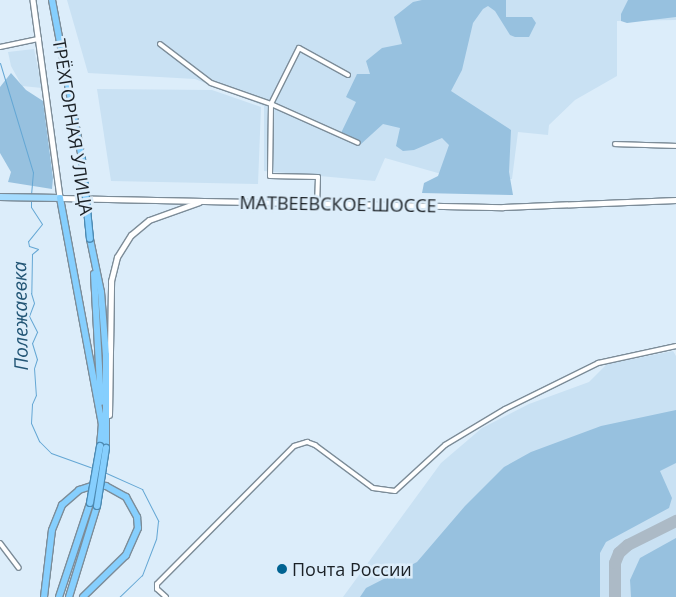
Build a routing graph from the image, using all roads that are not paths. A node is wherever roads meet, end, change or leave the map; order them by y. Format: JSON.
{"nodes":[{"id":1,"x":33,"y":0,"type":"edge"},
{"id":2,"x":52,"y":0,"type":"edge"},
{"id":3,"x":39,"y":39,"type":"junction"},
{"id":4,"x":160,"y":44,"type":"dead end"},
{"id":5,"x":1,"y":46,"type":"edge"},
{"id":6,"x":348,"y":75,"type":"dead end"},
{"id":7,"x":271,"y":104,"type":"junction"},
{"id":8,"x":358,"y":143,"type":"dead end"},
{"id":9,"x":615,"y":144,"type":"dead end"},
{"id":10,"x":676,"y":146,"type":"edge"},
{"id":11,"x":0,"y":197,"type":"edge"},
{"id":12,"x":60,"y":198,"type":"junction"},
{"id":13,"x":676,"y":200,"type":"edge"},
{"id":14,"x":204,"y":201,"type":"junction"},
{"id":15,"x":317,"y":203,"type":"junction"},
{"id":16,"x":676,"y":346,"type":"edge"},
{"id":17,"x":105,"y":424,"type":"junction"},
{"id":18,"x":94,"y":505,"type":"junction"},
{"id":19,"x":0,"y":543,"type":"edge"},
{"id":20,"x":19,"y":568,"type":"dead end"},
{"id":21,"x":44,"y":597,"type":"edge"},
{"id":22,"x":59,"y":597,"type":"edge"},
{"id":23,"x":69,"y":597,"type":"edge"},
{"id":24,"x":83,"y":597,"type":"edge"},
{"id":25,"x":166,"y":597,"type":"edge"}],
"edges":[{"from":1,"to":3,"type":"street"},
{"from":2,"to":17,"type":"highway","name":"ТРЁХГОРНАЯ УЛИЦА","bridge":true},
{"from":3,"to":5,"type":"street"},
{"from":3,"to":12,"type":"street"},
{"from":4,"to":7,"type":"street"},
{"from":6,"to":7,"type":"street"},
{"from":7,"to":8,"type":"street"},
{"from":7,"to":15,"type":"street"},
{"from":9,"to":10,"type":"street"},
{"from":11,"to":12,"type":"main road","name":"МАТВЕЕВСКОЕ ШОССЕ"},
{"from":12,"to":14,"type":"main road","name":"МАТВЕЕВСКОЕ ШОССЕ"},
{"from":12,"to":17,"type":"highway"},
{"from":13,"to":15,"type":"main road","name":"МАТВЕЕВСКОЕ ШОССЕ"},
{"from":14,"to":15,"type":"main road","name":"МАТВЕЕВСКОЕ ШОССЕ"},
{"from":14,"to":17,"type":"main road"},
{"from":16,"to":25,"type":"street"},
{"from":17,"to":18,"type":"highway","bridge":true},
{"from":18,"to":22,"type":"highway"},
{"from":18,"to":23,"type":"highway"},
{"from":19,"to":20,"type":"street"},
{"from":21,"to":24,"type":"highway"}]}
